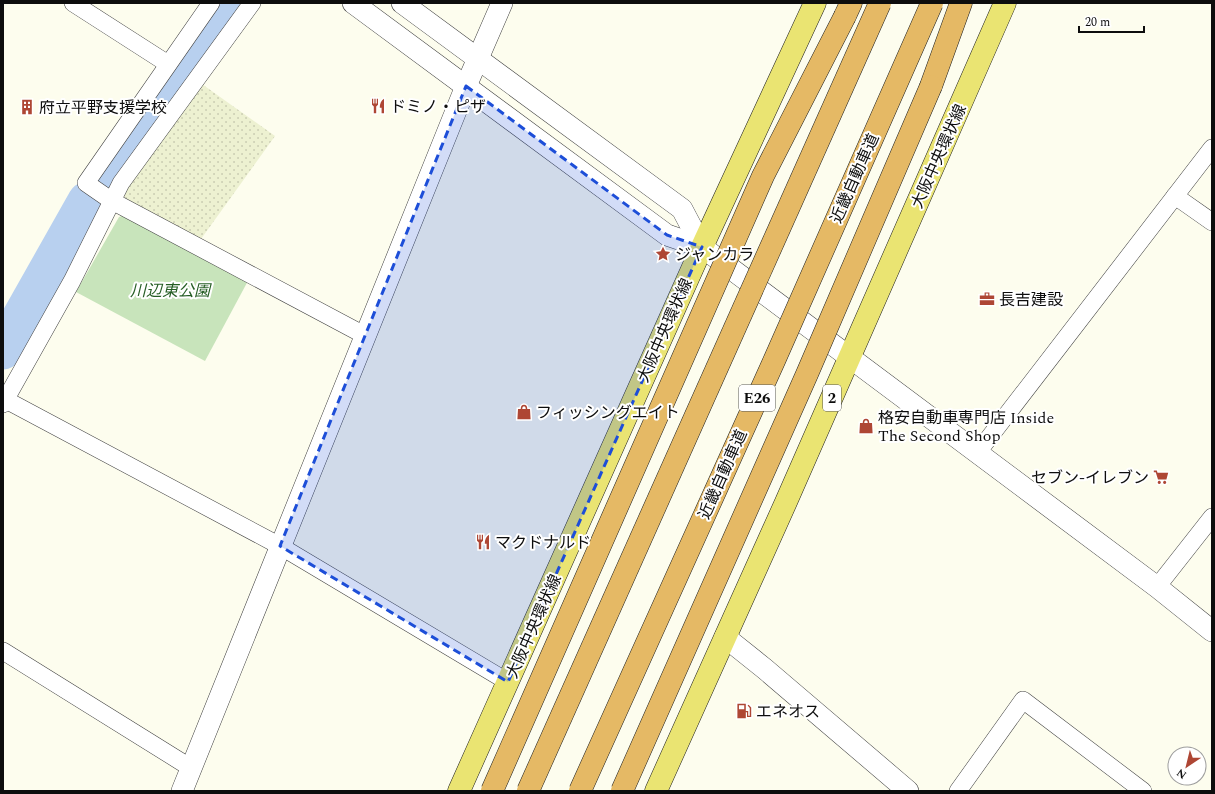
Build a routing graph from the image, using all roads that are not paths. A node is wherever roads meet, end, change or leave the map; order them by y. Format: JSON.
{"nodes":[{"id":1,"x":73,"y":3,"type":"edge"},
{"id":2,"x":211,"y":3,"type":"edge"},
{"id":3,"x":252,"y":3,"type":"edge"},
{"id":4,"x":353,"y":3,"type":"edge"},
{"id":5,"x":402,"y":3,"type":"edge"},
{"id":6,"x":502,"y":3,"type":"edge"},
{"id":7,"x":815,"y":3,"type":"edge"},
{"id":8,"x":851,"y":3,"type":"edge"},
{"id":9,"x":880,"y":3,"type":"edge"},
{"id":10,"x":932,"y":3,"type":"edge"},
{"id":11,"x":961,"y":3,"type":"edge"},
{"id":12,"x":1005,"y":3,"type":"edge"},
{"id":13,"x":478,"y":58,"type":"junction"},
{"id":14,"x":168,"y":64,"type":"junction"},
{"id":15,"x":466,"y":86,"type":"junction"},
{"id":16,"x":1212,"y":148,"type":"edge"},
{"id":17,"x":1175,"y":196,"type":"junction"},
{"id":18,"x":112,"y":201,"type":"junction"},
{"id":19,"x":1212,"y":222,"type":"edge"},
{"id":20,"x":702,"y":247,"type":"junction"},
{"id":21,"x":366,"y":336,"type":"junction"},
{"id":22,"x":850,"y":357,"type":"junction"},
{"id":23,"x":4,"y":402,"type":"edge"},
{"id":24,"x":978,"y":452,"type":"junction"},
{"id":25,"x":1212,"y":517,"type":"edge"},
{"id":26,"x":280,"y":546,"type":"junction"},
{"id":27,"x":1157,"y":588,"type":"junction"},
{"id":28,"x":1212,"y":631,"type":"edge"},
{"id":29,"x":725,"y":637,"type":"junction"},
{"id":30,"x":3,"y":651,"type":"edge"},
{"id":31,"x":508,"y":682,"type":"junction"},
{"id":32,"x":191,"y":768,"type":"junction"},
{"id":33,"x":182,"y":791,"type":"edge"},
{"id":34,"x":459,"y":791,"type":"edge"},
{"id":35,"x":492,"y":791,"type":"edge"},
{"id":36,"x":528,"y":791,"type":"edge"},
{"id":37,"x":580,"y":791,"type":"edge"},
{"id":38,"x":622,"y":791,"type":"edge"},
{"id":39,"x":656,"y":791,"type":"edge"},
{"id":40,"x":908,"y":791,"type":"edge"},
{"id":41,"x":958,"y":791,"type":"edge"},
{"id":42,"x":1143,"y":791,"type":"edge"}],
"edges":[{"from":1,"to":14,"type":"street"},
{"from":2,"to":14,"type":"street"},
{"from":3,"to":18,"type":"street"},
{"from":4,"to":15,"type":"street"},
{"from":5,"to":13,"type":"street"},
{"from":6,"to":13,"type":"street"},
{"from":7,"to":20,"type":"main road","name":"大阪中央環状線"},
{"from":8,"to":35,"type":"highway","bridge":true},
{"from":9,"to":36,"type":"highway","bridge":true},
{"from":10,"to":37,"type":"highway","name":"近畿自動車道","number":"E26","bridge":true},
{"from":11,"to":38,"type":"highway","bridge":true},
{"from":12,"to":22,"type":"main road","name":"大阪中央環状線","number":"2"},
{"from":13,"to":15,"type":"street"},
{"from":13,"to":20,"type":"street"},
{"from":14,"to":18,"type":"street"},
{"from":15,"to":20,"type":"street"},
{"from":15,"to":21,"type":"street"},
{"from":16,"to":17,"type":"street"},
{"from":17,"to":19,"type":"street"},
{"from":17,"to":24,"type":"street"},
{"from":18,"to":21,"type":"street"},
{"from":18,"to":23,"type":"street"},
{"from":20,"to":22,"type":"street"},
{"from":20,"to":31,"type":"main road","name":"大阪中央環状線"},
{"from":21,"to":26,"type":"street"},
{"from":22,"to":24,"type":"street"},
{"from":22,"to":29,"type":"main road","name":"大阪中央環状線","number":"2"},
{"from":23,"to":26,"type":"street"},
{"from":24,"to":27,"type":"street"},
{"from":25,"to":27,"type":"street"},
{"from":26,"to":31,"type":"street"},
{"from":26,"to":32,"type":"street"},
{"from":27,"to":28,"type":"street"},
{"from":29,"to":39,"type":"main road","name":"大阪中央環状線","number":"2"},
{"from":29,"to":40,"type":"street"},
{"from":30,"to":32,"type":"street"},
{"from":31,"to":34,"type":"main road","name":"大阪中央環状線"},
{"from":32,"to":33,"type":"street"},
{"from":41,"to":42,"type":"street"}]}
